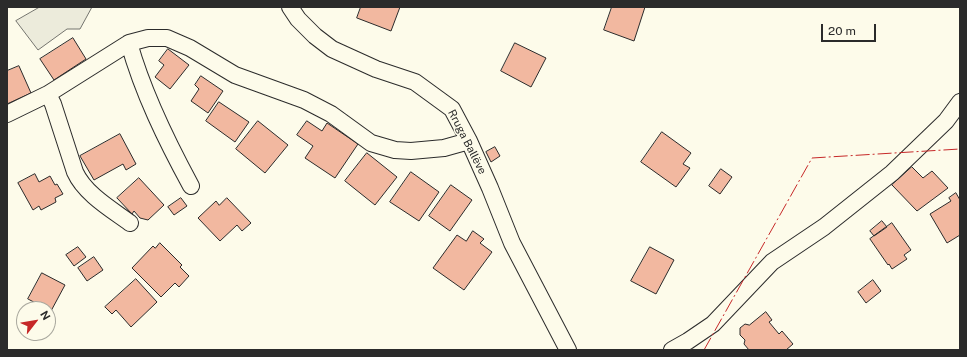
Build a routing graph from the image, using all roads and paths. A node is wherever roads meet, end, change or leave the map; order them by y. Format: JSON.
{"nodes":[{"id":1,"x":290,"y":7,"type":"edge"},
{"id":2,"x":129,"y":43,"type":"junction"},
{"id":3,"x":48,"y":94,"type":"junction"},
{"id":4,"x":960,"y":102,"type":"edge"},
{"id":5,"x":7,"y":114,"type":"edge"},
{"id":6,"x":469,"y":141,"type":"junction"},
{"id":7,"x":191,"y":186,"type":"dead end"},
{"id":8,"x":130,"y":223,"type":"dead end"},
{"id":9,"x":568,"y":350,"type":"edge"},
{"id":10,"x":672,"y":350,"type":"edge"}],
"edges":[{"from":1,"to":6,"type":"street","name":"Rruga Ballëve"},
{"from":2,"to":3,"type":"street"},
{"from":2,"to":6,"type":"street"},
{"from":2,"to":7,"type":"street"},
{"from":3,"to":5,"type":"street"},
{"from":3,"to":8,"type":"street"},
{"from":4,"to":10,"type":"street"},
{"from":6,"to":9,"type":"street","name":"Rruga Ballëve"}]}
